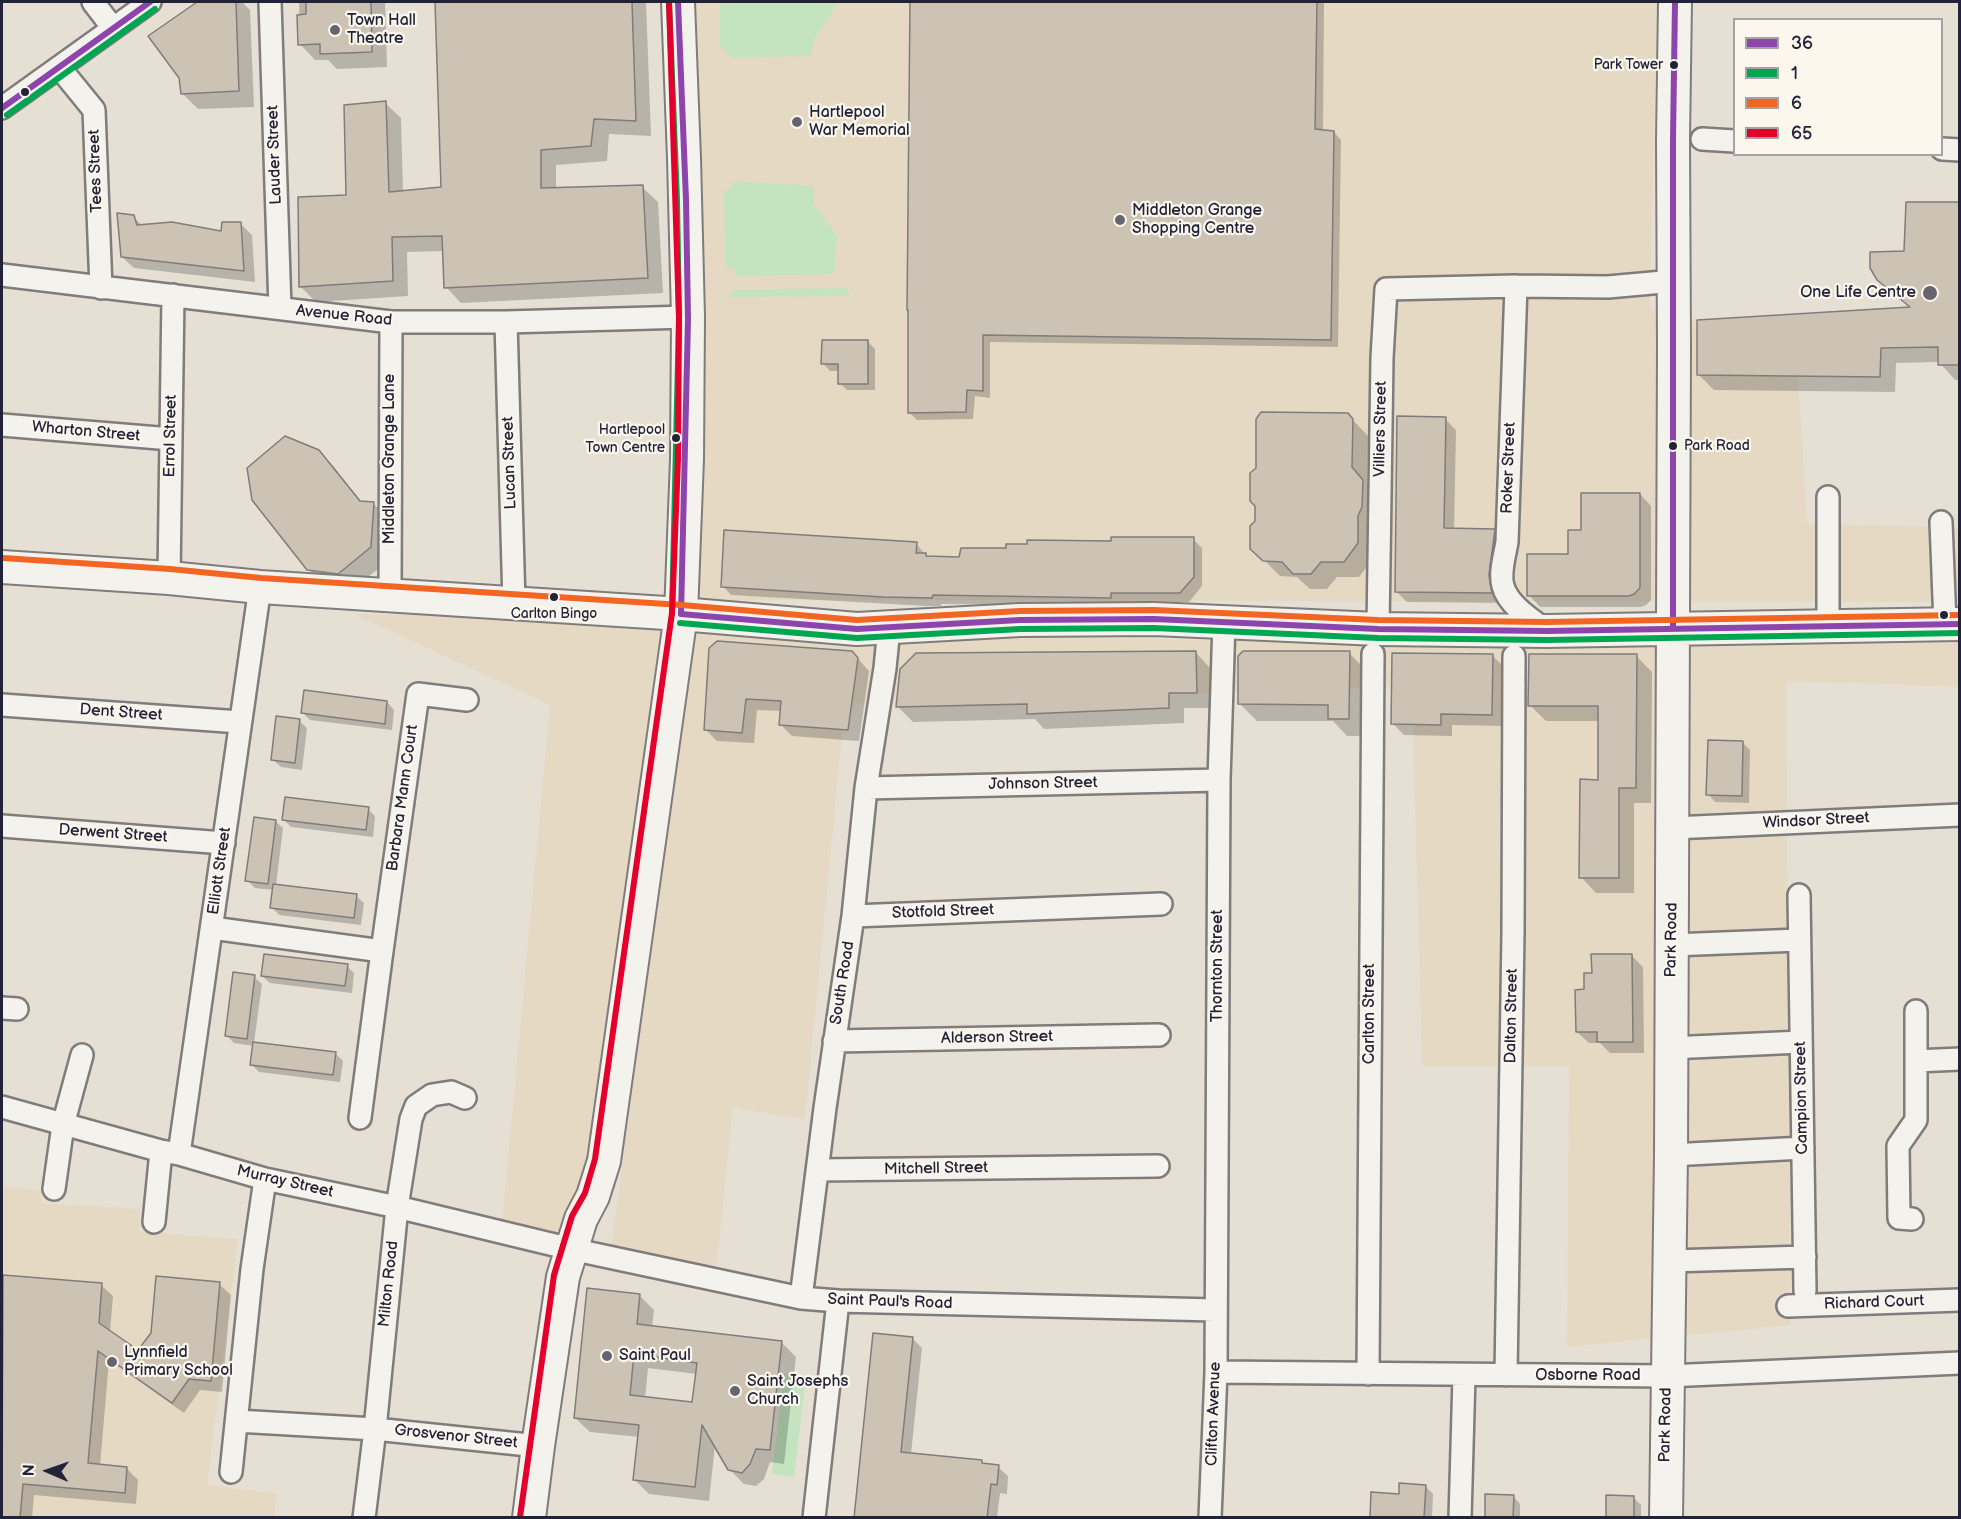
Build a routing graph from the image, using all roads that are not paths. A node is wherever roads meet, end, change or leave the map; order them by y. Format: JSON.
{"nodes":[{"id":1,"x":93,"y":2,"type":"edge"},
{"id":2,"x":150,"y":2,"type":"edge"},
{"id":3,"x":270,"y":2,"type":"edge"},
{"id":4,"x":678,"y":2,"type":"edge"},
{"id":5,"x":1675,"y":2,"type":"edge"},
{"id":6,"x":113,"y":28,"type":"junction"},
{"id":7,"x":59,"y":68,"type":"junction"},
{"id":8,"x":2,"y":108,"type":"edge"},
{"id":9,"x":1702,"y":139,"type":"dead end"},
{"id":10,"x":1733,"y":141,"type":"edge"},
{"id":11,"x":1943,"y":149,"type":"edge"},
{"id":12,"x":1959,"y":150,"type":"edge"},
{"id":13,"x":2,"y":275,"type":"edge"},
{"id":14,"x":1674,"y":281,"type":"junction"},
{"id":15,"x":1516,"y":286,"type":"junction"},
{"id":16,"x":101,"y":288,"type":"junction"},
{"id":17,"x":173,"y":295,"type":"junction"},
{"id":18,"x":280,"y":308,"type":"junction"},
{"id":19,"x":688,"y":317,"type":"junction"},
{"id":20,"x":391,"y":322,"type":"junction"},
{"id":21,"x":506,"y":322,"type":"junction"},
{"id":22,"x":2,"y":425,"type":"edge"},
{"id":23,"x":171,"y":439,"type":"junction"},
{"id":24,"x":1827,"y":497,"type":"dead end"},
{"id":25,"x":1941,"y":522,"type":"dead end"},
{"id":26,"x":2,"y":567,"type":"edge"},
{"id":27,"x":169,"y":578,"type":"junction"},
{"id":28,"x":260,"y":587,"type":"junction"},
{"id":29,"x":390,"y":596,"type":"junction"},
{"id":30,"x":514,"y":603,"type":"junction"},
{"id":31,"x":681,"y":614,"type":"junction"},
{"id":32,"x":1224,"y":622,"type":"junction"},
{"id":33,"x":1952,"y":624,"type":"edge"},
{"id":34,"x":1828,"y":625,"type":"junction"},
{"id":35,"x":889,"y":628,"type":"junction"},
{"id":36,"x":1673,"y":628,"type":"junction"},
{"id":37,"x":1546,"y":631,"type":"junction"},
{"id":38,"x":1376,"y":641,"type":"junction"},
{"id":39,"x":1514,"y":656,"type":"dead end"},
{"id":40,"x":467,"y":700,"type":"dead end"},
{"id":41,"x":2,"y":705,"type":"edge"},
{"id":42,"x":240,"y":722,"type":"junction"},
{"id":43,"x":1219,"y":780,"type":"junction"},
{"id":44,"x":866,"y":788,"type":"junction"},
{"id":45,"x":1959,"y":815,"type":"edge"},
{"id":46,"x":2,"y":826,"type":"edge"},
{"id":47,"x":1672,"y":828,"type":"junction"},
{"id":48,"x":224,"y":843,"type":"junction"},
{"id":49,"x":1799,"y":895,"type":"dead end"},
{"id":50,"x":1161,"y":904,"type":"dead end"},
{"id":51,"x":854,"y":916,"type":"junction"},
{"id":52,"x":212,"y":928,"type":"junction"},
{"id":53,"x":1799,"y":939,"type":"junction"},
{"id":54,"x":1672,"y":945,"type":"junction"},
{"id":55,"x":382,"y":951,"type":"junction"},
{"id":56,"x":1916,"y":1011,"type":"dead end"},
{"id":57,"x":1159,"y":1035,"type":"dead end"},
{"id":58,"x":834,"y":1041,"type":"junction"},
{"id":59,"x":1802,"y":1042,"type":"junction"},
{"id":60,"x":1671,"y":1048,"type":"junction"},
{"id":61,"x":82,"y":1055,"type":"dead end"},
{"id":62,"x":1959,"y":1059,"type":"edge"},
{"id":63,"x":1917,"y":1060,"type":"junction"},
{"id":64,"x":465,"y":1098,"type":"dead end"},
{"id":65,"x":2,"y":1107,"type":"edge"},
{"id":66,"x":360,"y":1118,"type":"dead end"},
{"id":67,"x":63,"y":1125,"type":"junction"},
{"id":68,"x":1803,"y":1148,"type":"junction"},
{"id":69,"x":170,"y":1153,"type":"junction"},
{"id":70,"x":1671,"y":1155,"type":"junction"},
{"id":71,"x":1158,"y":1166,"type":"dead end"},
{"id":72,"x":818,"y":1170,"type":"junction"},
{"id":73,"x":265,"y":1179,"type":"junction"},
{"id":74,"x":54,"y":1189,"type":"dead end"},
{"id":75,"x":397,"y":1207,"type":"junction"},
{"id":76,"x":1912,"y":1219,"type":"dead end"},
{"id":77,"x":154,"y":1222,"type":"dead end"},
{"id":78,"x":571,"y":1249,"type":"junction"},
{"id":79,"x":1805,"y":1257,"type":"junction"},
{"id":80,"x":1670,"y":1261,"type":"junction"},
{"id":81,"x":1805,"y":1291,"type":"dead end"},
{"id":82,"x":801,"y":1298,"type":"junction"},
{"id":83,"x":1959,"y":1300,"type":"edge"},
{"id":84,"x":838,"y":1301,"type":"junction"},
{"id":85,"x":1788,"y":1306,"type":"dead end"},
{"id":86,"x":1215,"y":1310,"type":"junction"},
{"id":87,"x":1959,"y":1363,"type":"edge"},
{"id":88,"x":1216,"y":1372,"type":"junction"},
{"id":89,"x":1368,"y":1374,"type":"junction"},
{"id":90,"x":1506,"y":1375,"type":"junction"},
{"id":91,"x":1464,"y":1376,"type":"junction"},
{"id":92,"x":1667,"y":1376,"type":"junction"},
{"id":93,"x":237,"y":1421,"type":"junction"},
{"id":94,"x":375,"y":1429,"type":"junction"},
{"id":95,"x":538,"y":1446,"type":"junction"},
{"id":96,"x":231,"y":1472,"type":"dead end"},
{"id":97,"x":364,"y":1518,"type":"edge"},
{"id":98,"x":529,"y":1518,"type":"edge"},
{"id":99,"x":814,"y":1518,"type":"edge"},
{"id":100,"x":1210,"y":1518,"type":"edge"},
{"id":101,"x":1460,"y":1518,"type":"edge"},
{"id":102,"x":1665,"y":1518,"type":"edge"}],
"edges":[{"from":1,"to":6,"type":"street"},
{"from":2,"to":6,"type":"street"},
{"from":3,"to":18,"type":"street","name":"Lauder Street"},
{"from":4,"to":19,"type":"street"},
{"from":5,"to":14,"type":"street","name":"Park Road"},
{"from":6,"to":7,"type":"street"},
{"from":7,"to":8,"type":"street"},
{"from":7,"to":16,"type":"street","name":"Tees Street"},
{"from":9,"to":10,"type":"street"},
{"from":11,"to":12,"type":"street"},
{"from":13,"to":16,"type":"street","name":"Avenue Road"},
{"from":14,"to":15,"type":"street"},
{"from":14,"to":36,"type":"street","name":"Park Road"},
{"from":15,"to":37,"type":"street","name":"Roker Street"},
{"from":15,"to":38,"type":"street","name":"Villiers Street"},
{"from":16,"to":17,"type":"street","name":"Avenue Road"},
{"from":17,"to":18,"type":"street","name":"Avenue Road"},
{"from":17,"to":23,"type":"street","name":"Errol Street"},
{"from":18,"to":20,"type":"street","name":"Avenue Road"},
{"from":19,"to":21,"type":"street","name":"Avenue Road"},
{"from":19,"to":31,"type":"street"},
{"from":20,"to":21,"type":"street","name":"Avenue Road"},
{"from":20,"to":29,"type":"street","name":"Middleton Grange Lane"},
{"from":21,"to":30,"type":"street","name":"Lucan Street"},
{"from":22,"to":23,"type":"street","name":"Wharton Street"},
{"from":23,"to":27,"type":"street","name":"Errol Street"},
{"from":24,"to":34,"type":"street"},
{"from":25,"to":33,"type":"street"},
{"from":26,"to":27,"type":"street"},
{"from":27,"to":28,"type":"street"},
{"from":28,"to":29,"type":"street"},
{"from":28,"to":42,"type":"street","name":"Elliott Street"},
{"from":29,"to":30,"type":"street"},
{"from":30,"to":31,"type":"street"},
{"from":31,"to":35,"type":"street"},
{"from":31,"to":78,"type":"street"},
{"from":32,"to":35,"type":"street"},
{"from":32,"to":38,"type":"street"},
{"from":32,"to":43,"type":"street","name":"Thornton Street"},
{"from":33,"to":34,"type":"street"},
{"from":34,"to":36,"type":"street"},
{"from":35,"to":44,"type":"street","name":"South Road"},
{"from":36,"to":37,"type":"street"},
{"from":36,"to":47,"type":"street","name":"Park Road"},
{"from":37,"to":38,"type":"street"},
{"from":38,"to":89,"type":"street","name":"Carlton Street"},
{"from":39,"to":90,"type":"street","name":"Dalton Street"},
{"from":40,"to":55,"type":"street","name":"Barbara Mann Court"},
{"from":41,"to":42,"type":"street","name":"Dent Street"},
{"from":42,"to":48,"type":"street","name":"Elliott Street"},
{"from":43,"to":44,"type":"street","name":"Johnson Street"},
{"from":43,"to":86,"type":"street","name":"Thornton Street"},
{"from":44,"to":51,"type":"street","name":"South Road"},
{"from":45,"to":47,"type":"street","name":"Windsor Street"},
{"from":46,"to":48,"type":"street","name":"Derwent Street"},
{"from":47,"to":54,"type":"street","name":"Park Road"},
{"from":48,"to":52,"type":"street","name":"Elliott Street"},
{"from":49,"to":53,"type":"street","name":"Campion Street"},
{"from":50,"to":51,"type":"street","name":"Stotfold Street"},
{"from":51,"to":58,"type":"street","name":"South Road"},
{"from":52,"to":55,"type":"street"},
{"from":52,"to":69,"type":"street","name":"Elliott Street"},
{"from":53,"to":54,"type":"street"},
{"from":53,"to":59,"type":"street","name":"Campion Street"},
{"from":54,"to":60,"type":"street","name":"Park Road"},
{"from":55,"to":66,"type":"street","name":"Barbara Mann Court"},
{"from":56,"to":63,"type":"street"},
{"from":57,"to":58,"type":"street","name":"Alderson Street"},
{"from":58,"to":72,"type":"street","name":"South Road"},
{"from":59,"to":60,"type":"street"},
{"from":59,"to":68,"type":"street","name":"Campion Street"},
{"from":60,"to":70,"type":"street","name":"Park Road"},
{"from":61,"to":67,"type":"street"},
{"from":62,"to":63,"type":"street"},
{"from":63,"to":76,"type":"street"},
{"from":64,"to":75,"type":"street","name":"Milton Road"},
{"from":65,"to":67,"type":"street","name":"Murray Street"},
{"from":67,"to":69,"type":"street","name":"Murray Street"},
{"from":67,"to":74,"type":"street"},
{"from":68,"to":70,"type":"street"},
{"from":68,"to":79,"type":"street","name":"Campion Street"},
{"from":69,"to":73,"type":"street","name":"Murray Street"},
{"from":69,"to":77,"type":"street","name":"Elliott Street"},
{"from":70,"to":80,"type":"street","name":"Park Road"},
{"from":71,"to":72,"type":"street","name":"Mitchell Street"},
{"from":72,"to":82,"type":"street","name":"South Road"},
{"from":73,"to":75,"type":"street","name":"Murray Street"},
{"from":73,"to":93,"type":"street"},
{"from":75,"to":78,"type":"street","name":"Murray Street"},
{"from":75,"to":94,"type":"street","name":"Milton Road"},
{"from":78,"to":82,"type":"street","name":"Saint Paul's Road"},
{"from":78,"to":95,"type":"street"},
{"from":79,"to":80,"type":"street"},
{"from":79,"to":81,"type":"street","name":"Campion Street"},
{"from":80,"to":92,"type":"street","name":"Park Road"},
{"from":82,"to":84,"type":"street","name":"Saint Paul's Road"},
{"from":83,"to":85,"type":"street","name":"Richard Court"},
{"from":84,"to":86,"type":"street","name":"Saint Paul's Road"},
{"from":84,"to":99,"type":"street"},
{"from":86,"to":88,"type":"street","name":"Clifton Avenue"},
{"from":87,"to":92,"type":"street","name":"Osborne Road"},
{"from":88,"to":89,"type":"street","name":"Osborne Road"},
{"from":88,"to":100,"type":"street","name":"Clifton Avenue"},
{"from":89,"to":91,"type":"street","name":"Osborne Road"},
{"from":90,"to":91,"type":"street","name":"Osborne Road"},
{"from":90,"to":92,"type":"street","name":"Osborne Road"},
{"from":91,"to":101,"type":"street"},
{"from":92,"to":102,"type":"street","name":"Park Road"},
{"from":93,"to":94,"type":"street","name":"Grosvenor Street"},
{"from":93,"to":96,"type":"street"},
{"from":94,"to":95,"type":"street","name":"Grosvenor Street"},
{"from":94,"to":97,"type":"street","name":"Milton Road"},
{"from":95,"to":98,"type":"street"}]}
